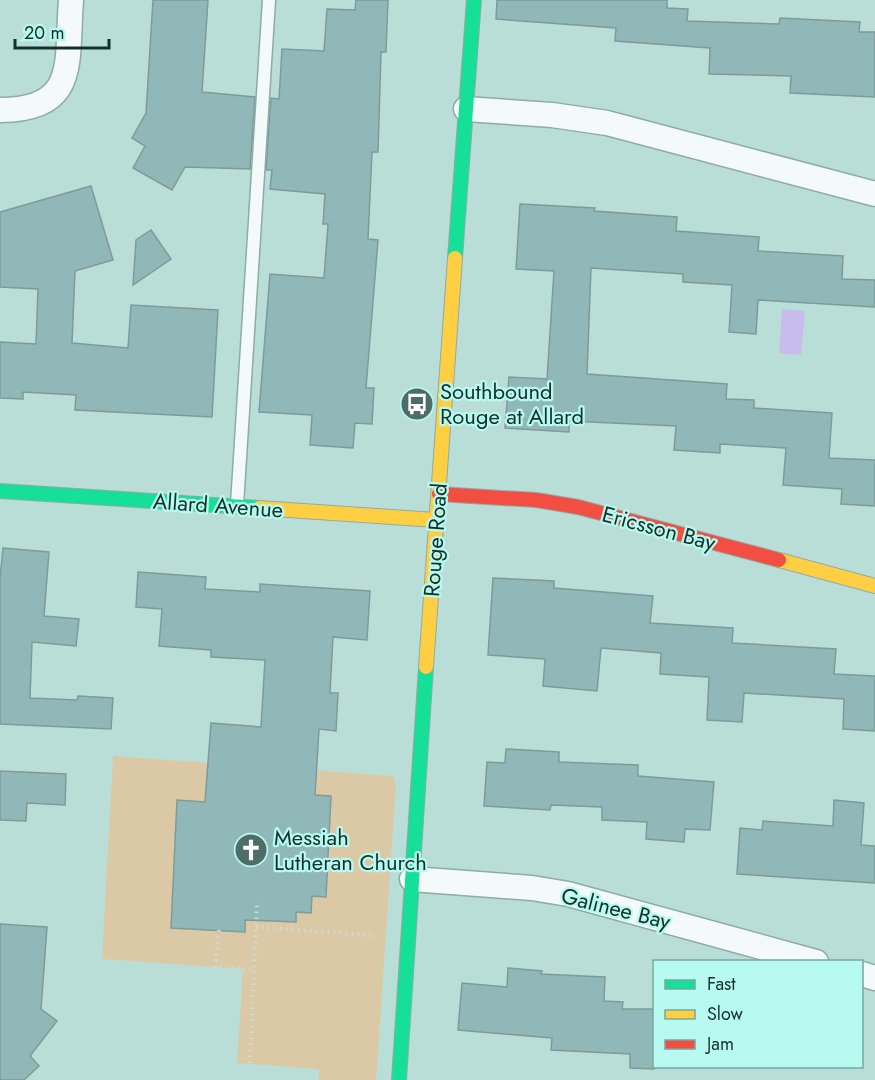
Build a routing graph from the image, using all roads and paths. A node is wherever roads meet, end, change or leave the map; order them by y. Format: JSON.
{"nodes":[{"id":1,"x":71,"y":0,"type":"edge"},
{"id":2,"x":269,"y":0,"type":"edge"},
{"id":3,"x":474,"y":0,"type":"edge"},
{"id":4,"x":466,"y":109,"type":"junction"},
{"id":5,"x":0,"y":110,"type":"edge"},
{"id":6,"x":875,"y":194,"type":"edge"},
{"id":7,"x":0,"y":490,"type":"edge"},
{"id":8,"x":439,"y":494,"type":"junction"},
{"id":9,"x":237,"y":506,"type":"junction"},
{"id":10,"x":436,"y":520,"type":"junction"},
{"id":11,"x":875,"y":586,"type":"edge"},
{"id":12,"x":412,"y":879,"type":"junction"},
{"id":13,"x":257,"y":901,"type":"dead end"},
{"id":14,"x":256,"y":927,"type":"junction"},
{"id":15,"x":219,"y":930,"type":"dead end"},
{"id":16,"x":371,"y":934,"type":"dead end"},
{"id":17,"x":809,"y":960,"type":"edge"},
{"id":18,"x":254,"y":969,"type":"junction"},
{"id":19,"x":250,"y":1063,"type":"dead end"},
{"id":20,"x":399,"y":1080,"type":"edge"}],
"edges":[{"from":1,"to":5,"type":"street"},
{"from":2,"to":9,"type":"lane"},
{"from":3,"to":4,"type":"street","name":"Rouge Road"},
{"from":4,"to":6,"type":"street"},
{"from":4,"to":8,"type":"street","name":"Rouge Road"},
{"from":7,"to":9,"type":"street","name":"Allard Avenue"},
{"from":8,"to":10,"type":"street","name":"Rouge Road"},
{"from":8,"to":11,"type":"street","name":"Ericsson Bay"},
{"from":9,"to":10,"type":"street","name":"Allard Avenue"},
{"from":10,"to":12,"type":"street","name":"Rouge Road"},
{"from":12,"to":17,"type":"street","name":"Galinee Bay"},
{"from":12,"to":20,"type":"street","name":"Rouge Road"},
{"from":13,"to":14,"type":"path"},
{"from":14,"to":16,"type":"path"},
{"from":14,"to":18,"type":"path"},
{"from":15,"to":18,"type":"path"},
{"from":18,"to":19,"type":"path"}]}
